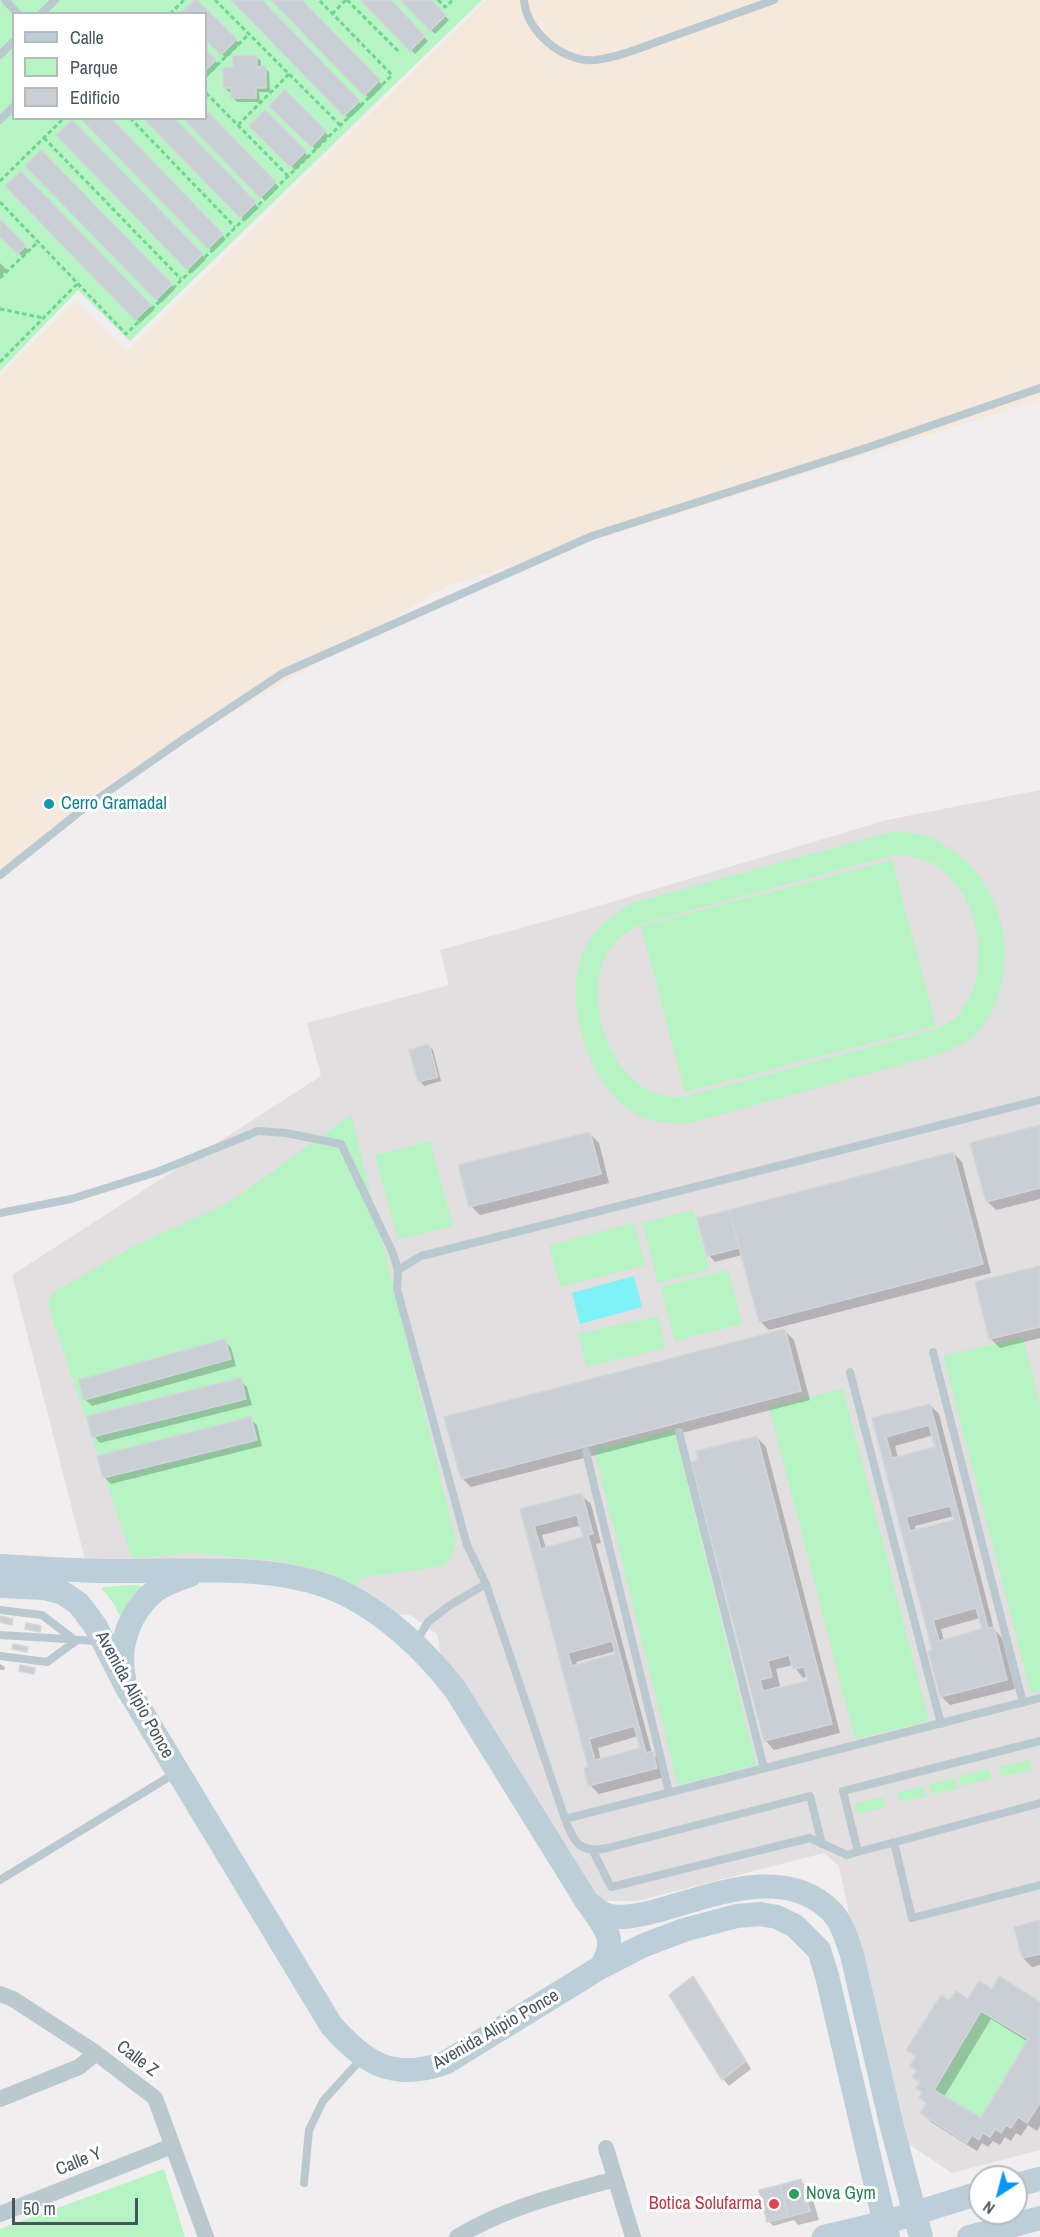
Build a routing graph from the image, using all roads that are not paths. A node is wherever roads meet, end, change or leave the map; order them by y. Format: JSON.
{"nodes":[{"id":1,"x":5,"y":0,"type":"edge"},
{"id":2,"x":55,"y":0,"type":"edge"},
{"id":3,"x":524,"y":0,"type":"edge"},
{"id":4,"x":774,"y":0,"type":"edge"},
{"id":5,"x":16,"y":12,"type":"edge"},
{"id":6,"x":43,"y":12,"type":"edge"},
{"id":7,"x":12,"y":43,"type":"edge"},
{"id":8,"x":0,"y":55,"type":"edge"},
{"id":9,"x":12,"y":108,"type":"edge"},
{"id":10,"x":0,"y":120,"type":"edge"},
{"id":11,"x":1040,"y":388,"type":"edge"},
{"id":12,"x":0,"y":875,"type":"edge"},
{"id":13,"x":1040,"y":1100,"type":"edge"},
{"id":14,"x":0,"y":1213,"type":"edge"},
{"id":15,"x":398,"y":1270,"type":"junction"},
{"id":16,"x":933,"y":1352,"type":"dead end"},
{"id":17,"x":850,"y":1372,"type":"dead end"},
{"id":18,"x":679,"y":1432,"type":"dead end"},
{"id":19,"x":586,"y":1452,"type":"dead end"},
{"id":20,"x":0,"y":1566,"type":"edge"},
{"id":21,"x":201,"y":1570,"type":"junction"},
{"id":22,"x":486,"y":1584,"type":"junction"},
{"id":23,"x":0,"y":1586,"type":"edge"},
{"id":24,"x":0,"y":1610,"type":"edge"},
{"id":25,"x":0,"y":1635,"type":"edge"},
{"id":26,"x":76,"y":1641,"type":"junction"},
{"id":27,"x":102,"y":1641,"type":"junction"},
{"id":28,"x":415,"y":1644,"type":"junction"},
{"id":29,"x":0,"y":1656,"type":"edge"},
{"id":30,"x":126,"y":1686,"type":"junction"},
{"id":31,"x":1040,"y":1698,"type":"edge"},
{"id":32,"x":1023,"y":1703,"type":"junction"},
{"id":33,"x":941,"y":1724,"type":"junction"},
{"id":34,"x":1040,"y":1741,"type":"edge"},
{"id":35,"x":764,"y":1768,"type":"junction"},
{"id":36,"x":177,"y":1771,"type":"junction"},
{"id":37,"x":669,"y":1792,"type":"junction"},
{"id":38,"x":1040,"y":1803,"type":"edge"},
{"id":39,"x":565,"y":1819,"type":"junction"},
{"id":40,"x":894,"y":1842,"type":"junction"},
{"id":41,"x":822,"y":1844,"type":"junction"},
{"id":42,"x":594,"y":1851,"type":"junction"},
{"id":43,"x":858,"y":1852,"type":"junction"},
{"id":44,"x":0,"y":1880,"type":"edge"},
{"id":45,"x":1040,"y":1885,"type":"edge"},
{"id":46,"x":587,"y":1902,"type":"junction"},
{"id":47,"x":602,"y":1967,"type":"junction"},
{"id":48,"x":0,"y":1994,"type":"edge"},
{"id":49,"x":96,"y":2053,"type":"junction"},
{"id":50,"x":363,"y":2056,"type":"junction"},
{"id":51,"x":0,"y":2099,"type":"edge"},
{"id":52,"x":172,"y":2146,"type":"junction"},
{"id":53,"x":606,"y":2148,"type":"dead end"},
{"id":54,"x":905,"y":2175,"type":"junction"},
{"id":55,"x":615,"y":2179,"type":"junction"},
{"id":56,"x":304,"y":2183,"type":"dead end"},
{"id":57,"x":968,"y":2196,"type":"edge"},
{"id":58,"x":968,"y":2197,"type":"edge"},
{"id":59,"x":914,"y":2213,"type":"junction"},
{"id":60,"x":0,"y":2214,"type":"edge"},
{"id":61,"x":1040,"y":2218,"type":"edge"},
{"id":62,"x":885,"y":2230,"type":"edge"},
{"id":63,"x":206,"y":2237,"type":"edge"},
{"id":64,"x":457,"y":2237,"type":"edge"},
{"id":65,"x":633,"y":2237,"type":"edge"},
{"id":66,"x":824,"y":2237,"type":"edge"},
{"id":67,"x":921,"y":2237,"type":"edge"},
{"id":68,"x":969,"y":2237,"type":"edge"}],
"edges":[{"from":1,"to":5,"type":"lane"},
{"from":2,"to":6,"type":"lane"},
{"from":3,"to":4,"type":"lane"},
{"from":7,"to":8,"type":"lane"},
{"from":9,"to":10,"type":"lane"},
{"from":11,"to":12,"type":"lane"},
{"from":13,"to":15,"type":"lane"},
{"from":14,"to":15,"type":"lane"},
{"from":15,"to":22,"type":"lane"},
{"from":16,"to":32,"type":"lane"},
{"from":17,"to":33,"type":"lane"},
{"from":18,"to":35,"type":"lane"},
{"from":19,"to":37,"type":"lane"},
{"from":20,"to":21,"type":"main road"},
{"from":21,"to":28,"type":"main road"},
{"from":21,"to":30,"type":"main road"},
{"from":22,"to":28,"type":"lane"},
{"from":22,"to":39,"type":"lane"},
{"from":23,"to":27,"type":"main road","name":"Avenida Alipio Ponce"},
{"from":24,"to":26,"type":"lane"},
{"from":25,"to":26,"type":"lane"},
{"from":26,"to":27,"type":"lane"},
{"from":26,"to":29,"type":"lane"},
{"from":27,"to":30,"type":"main road","name":"Avenida Alipio Ponce"},
{"from":28,"to":46,"type":"main road"},
{"from":30,"to":36,"type":"main road","name":"Avenida Alipio Ponce"},
{"from":31,"to":32,"type":"lane"},
{"from":32,"to":33,"type":"lane"},
{"from":33,"to":35,"type":"lane"},
{"from":34,"to":43,"type":"lane"},
{"from":35,"to":37,"type":"lane"},
{"from":36,"to":44,"type":"lane"},
{"from":36,"to":50,"type":"main road","name":"Avenida Alipio Ponce"},
{"from":37,"to":39,"type":"lane"},
{"from":38,"to":40,"type":"lane"},
{"from":39,"to":42,"type":"lane"},
{"from":40,"to":43,"type":"lane"},
{"from":40,"to":45,"type":"lane"},
{"from":41,"to":42,"type":"lane"},
{"from":41,"to":42,"type":"lane"},
{"from":41,"to":43,"type":"lane"},
{"from":46,"to":47,"type":"main road"},
{"from":46,"to":54,"type":"main road"},
{"from":47,"to":50,"type":"main road","name":"Avenida Alipio Ponce"},
{"from":47,"to":62,"type":"main road","name":"Avenida Alipio Ponce"},
{"from":48,"to":49,"type":"street","name":"Calle Z"},
{"from":49,"to":51,"type":"street"},
{"from":49,"to":52,"type":"street","name":"Calle Z"},
{"from":50,"to":56,"type":"lane"},
{"from":52,"to":60,"type":"street","name":"Calle Y"},
{"from":52,"to":63,"type":"street","name":"Calle Z"},
{"from":53,"to":55,"type":"street"},
{"from":54,"to":57,"type":"main road"},
{"from":54,"to":59,"type":"main road"},
{"from":55,"to":64,"type":"street"},
{"from":55,"to":65,"type":"street"},
{"from":58,"to":59,"type":"main road"},
{"from":59,"to":62,"type":"main road"},
{"from":59,"to":67,"type":"main road"},
{"from":61,"to":68,"type":"main road"},
{"from":62,"to":66,"type":"main road"}]}
